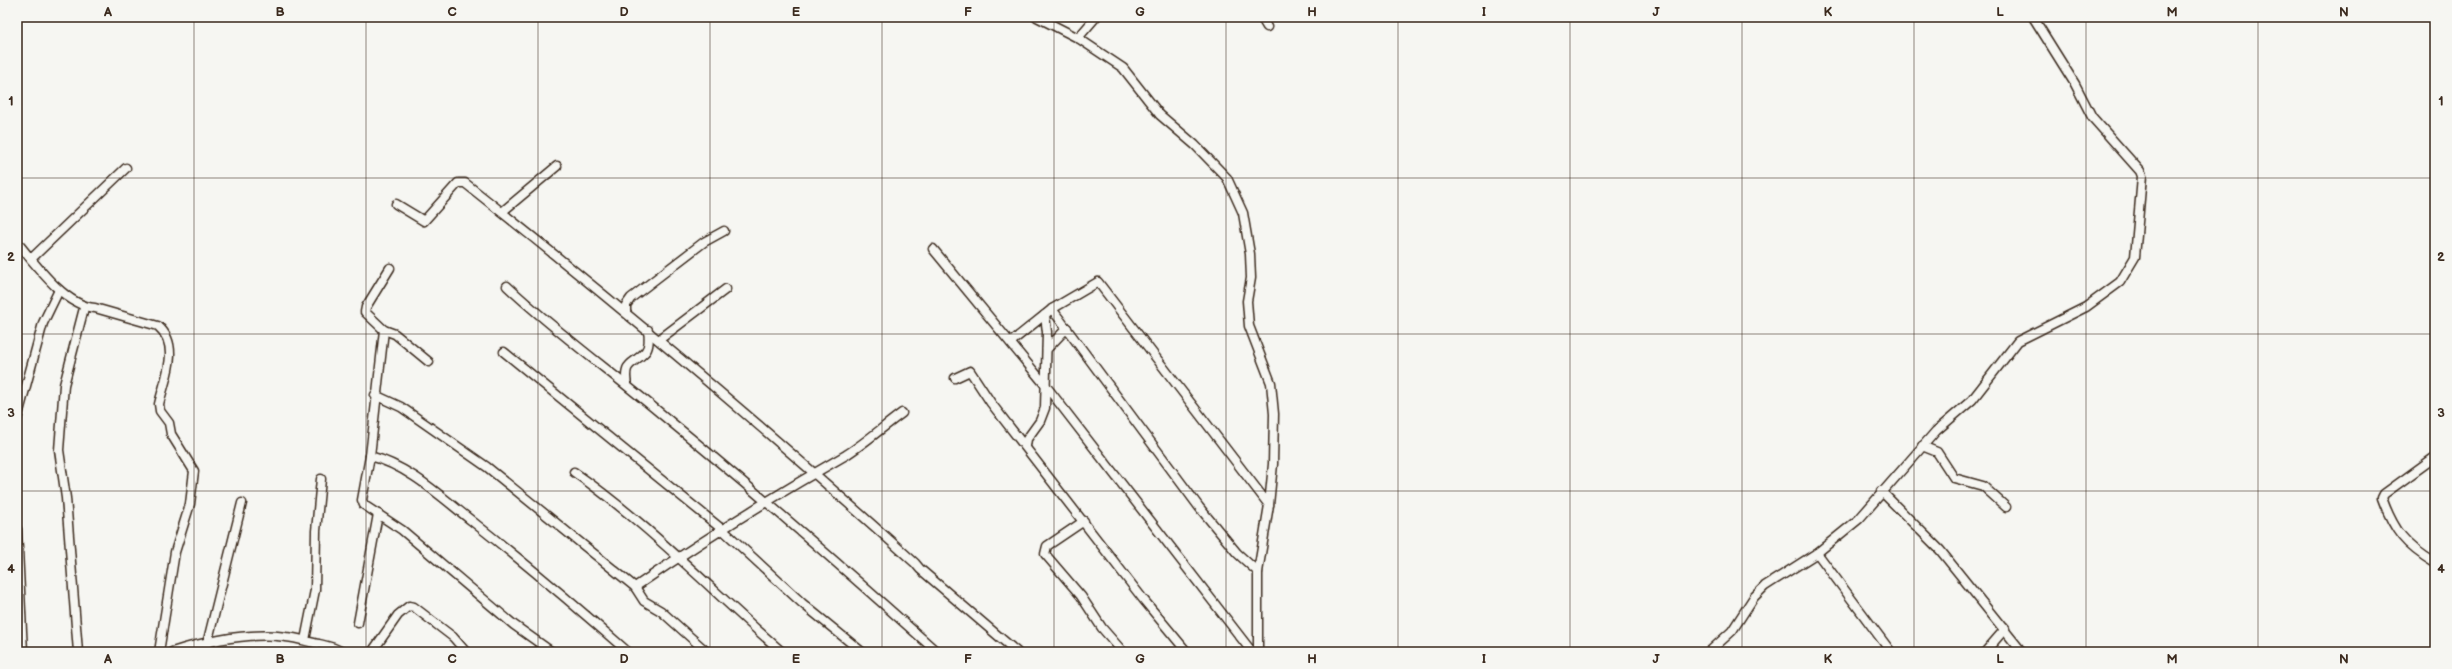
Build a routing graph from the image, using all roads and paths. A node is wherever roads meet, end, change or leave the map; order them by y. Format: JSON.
{"nodes":[{"id":1,"x":1037,"y":17,"type":"edge"},
{"id":2,"x":1096,"y":17,"type":"edge"},
{"id":3,"x":1261,"y":17,"type":"edge"},
{"id":4,"x":2033,"y":17,"type":"edge"},
{"id":5,"x":1267,"y":27,"type":"dead end"},
{"id":6,"x":1078,"y":38,"type":"junction"},
{"id":7,"x":558,"y":166,"type":"dead end"},
{"id":8,"x":126,"y":168,"type":"dead end"},
{"id":9,"x":396,"y":204,"type":"dead end"},
{"id":10,"x":502,"y":212,"type":"junction"},
{"id":11,"x":724,"y":231,"type":"dead end"},
{"id":12,"x":17,"y":242,"type":"edge"},
{"id":13,"x":933,"y":249,"type":"dead end"},
{"id":14,"x":31,"y":259,"type":"junction"},
{"id":15,"x":390,"y":268,"type":"dead end"},
{"id":16,"x":507,"y":286,"type":"dead end"},
{"id":17,"x":726,"y":289,"type":"dead end"},
{"id":18,"x":59,"y":290,"type":"junction"},
{"id":19,"x":84,"y":308,"type":"junction"},
{"id":20,"x":1052,"y":309,"type":"junction"},
{"id":21,"x":626,"y":312,"type":"junction"},
{"id":22,"x":1045,"y":315,"type":"junction"},
{"id":23,"x":1067,"y":328,"type":"junction"},
{"id":24,"x":384,"y":330,"type":"junction"},
{"id":25,"x":648,"y":330,"type":"junction"},
{"id":26,"x":660,"y":339,"type":"junction"},
{"id":27,"x":1010,"y":342,"type":"junction"},
{"id":28,"x":1047,"y":349,"type":"junction"},
{"id":29,"x":504,"y":352,"type":"dead end"},
{"id":30,"x":429,"y":362,"type":"dead end"},
{"id":31,"x":955,"y":378,"type":"dead end"},
{"id":32,"x":626,"y":385,"type":"junction"},
{"id":33,"x":1046,"y":386,"type":"junction"},
{"id":34,"x":375,"y":396,"type":"junction"},
{"id":35,"x":902,"y":413,"type":"dead end"},
{"id":36,"x":17,"y":419,"type":"edge"},
{"id":37,"x":1026,"y":446,"type":"junction"},
{"id":38,"x":1922,"y":446,"type":"junction"},
{"id":39,"x":370,"y":456,"type":"junction"},
{"id":40,"x":2435,"y":457,"type":"edge"},
{"id":41,"x":574,"y":472,"type":"dead end"},
{"id":42,"x":813,"y":472,"type":"junction"},
{"id":43,"x":321,"y":479,"type":"dead end"},
{"id":44,"x":1881,"y":491,"type":"junction"},
{"id":45,"x":767,"y":502,"type":"junction"},
{"id":46,"x":242,"y":503,"type":"dead end"},
{"id":47,"x":1269,"y":505,"type":"junction"},
{"id":48,"x":2006,"y":507,"type":"dead end"},
{"id":49,"x":378,"y":514,"type":"junction"},
{"id":50,"x":1084,"y":521,"type":"junction"},
{"id":51,"x":17,"y":529,"type":"edge"},
{"id":52,"x":723,"y":530,"type":"junction"},
{"id":53,"x":18,"y":549,"type":"edge"},
{"id":54,"x":1817,"y":553,"type":"junction"},
{"id":55,"x":678,"y":558,"type":"junction"},
{"id":56,"x":2435,"y":563,"type":"edge"},
{"id":57,"x":1258,"y":572,"type":"junction"},
{"id":58,"x":635,"y":587,"type":"junction"},
{"id":59,"x":358,"y":623,"type":"dead end"},
{"id":60,"x":2005,"y":629,"type":"junction"},
{"id":61,"x":305,"y":640,"type":"junction"},
{"id":62,"x":207,"y":644,"type":"junction"},
{"id":63,"x":23,"y":652,"type":"edge"},
{"id":64,"x":78,"y":652,"type":"edge"},
{"id":65,"x":159,"y":652,"type":"edge"},
{"id":66,"x":172,"y":652,"type":"edge"},
{"id":67,"x":342,"y":652,"type":"edge"},
{"id":68,"x":372,"y":652,"type":"edge"},
{"id":69,"x":466,"y":652,"type":"edge"},
{"id":70,"x":552,"y":652,"type":"edge"},
{"id":71,"x":628,"y":652,"type":"edge"},
{"id":72,"x":707,"y":652,"type":"edge"},
{"id":73,"x":782,"y":652,"type":"edge"},
{"id":74,"x":862,"y":652,"type":"edge"},
{"id":75,"x":937,"y":652,"type":"edge"},
{"id":76,"x":1017,"y":652,"type":"edge"},
{"id":77,"x":1123,"y":652,"type":"edge"},
{"id":78,"x":1187,"y":652,"type":"edge"},
{"id":79,"x":1252,"y":652,"type":"edge"},
{"id":80,"x":1258,"y":652,"type":"edge"},
{"id":81,"x":1709,"y":652,"type":"edge"},
{"id":82,"x":1891,"y":652,"type":"edge"},
{"id":83,"x":1986,"y":652,"type":"edge"},
{"id":84,"x":2022,"y":652,"type":"edge"}],
"edges":[{"from":1,"to":6,"type":"street"},
{"from":2,"to":6,"type":"street"},
{"from":3,"to":5,"type":"street"},
{"from":4,"to":38,"type":"street"},
{"from":6,"to":47,"type":"street"},
{"from":7,"to":10,"type":"street"},
{"from":8,"to":14,"type":"street"},
{"from":9,"to":10,"type":"street"},
{"from":10,"to":21,"type":"street"},
{"from":11,"to":21,"type":"street"},
{"from":12,"to":14,"type":"street"},
{"from":13,"to":27,"type":"street"},
{"from":14,"to":18,"type":"street"},
{"from":15,"to":24,"type":"street"},
{"from":16,"to":32,"type":"street"},
{"from":17,"to":26,"type":"street"},
{"from":18,"to":19,"type":"street"},
{"from":18,"to":36,"type":"street"},
{"from":19,"to":64,"type":"street"},
{"from":19,"to":65,"type":"street"},
{"from":20,"to":22,"type":"street"},
{"from":20,"to":23,"type":"street"},
{"from":20,"to":47,"type":"street"},
{"from":21,"to":25,"type":"street"},
{"from":22,"to":27,"type":"street"},
{"from":22,"to":28,"type":"street"},
{"from":23,"to":28,"type":"street"},
{"from":23,"to":57,"type":"street"},
{"from":24,"to":30,"type":"street"},
{"from":24,"to":34,"type":"street"},
{"from":25,"to":26,"type":"street"},
{"from":25,"to":32,"type":"street"},
{"from":26,"to":42,"type":"street"},
{"from":27,"to":33,"type":"street"},
{"from":28,"to":33,"type":"street"},
{"from":29,"to":52,"type":"street"},
{"from":31,"to":37,"type":"street"},
{"from":32,"to":45,"type":"street"},
{"from":33,"to":37,"type":"street"},
{"from":33,"to":79,"type":"street"},
{"from":34,"to":39,"type":"street"},
{"from":34,"to":58,"type":"street"},
{"from":35,"to":42,"type":"street"},
{"from":37,"to":50,"type":"street"},
{"from":38,"to":44,"type":"street"},
{"from":38,"to":48,"type":"street"},
{"from":39,"to":49,"type":"street"},
{"from":39,"to":71,"type":"street"},
{"from":40,"to":56,"type":"street"},
{"from":41,"to":55,"type":"street"},
{"from":42,"to":45,"type":"street"},
{"from":42,"to":76,"type":"street"},
{"from":43,"to":61,"type":"street"},
{"from":44,"to":54,"type":"street"},
{"from":44,"to":60,"type":"street"},
{"from":45,"to":52,"type":"street"},
{"from":45,"to":75,"type":"street"},
{"from":46,"to":62,"type":"street"},
{"from":47,"to":57,"type":"street"},
{"from":49,"to":59,"type":"street"},
{"from":49,"to":70,"type":"street"},
{"from":50,"to":77,"type":"street"},
{"from":50,"to":78,"type":"street"},
{"from":51,"to":53,"type":"street"},
{"from":52,"to":55,"type":"street"},
{"from":52,"to":74,"type":"street"},
{"from":53,"to":63,"type":"street"},
{"from":54,"to":81,"type":"street"},
{"from":54,"to":82,"type":"street"},
{"from":55,"to":58,"type":"street"},
{"from":55,"to":73,"type":"street"},
{"from":57,"to":80,"type":"street"},
{"from":58,"to":72,"type":"street"},
{"from":60,"to":83,"type":"street"},
{"from":60,"to":84,"type":"street"},
{"from":61,"to":62,"type":"street"},
{"from":61,"to":67,"type":"street"},
{"from":62,"to":66,"type":"street"},
{"from":68,"to":69,"type":"street"}]}
